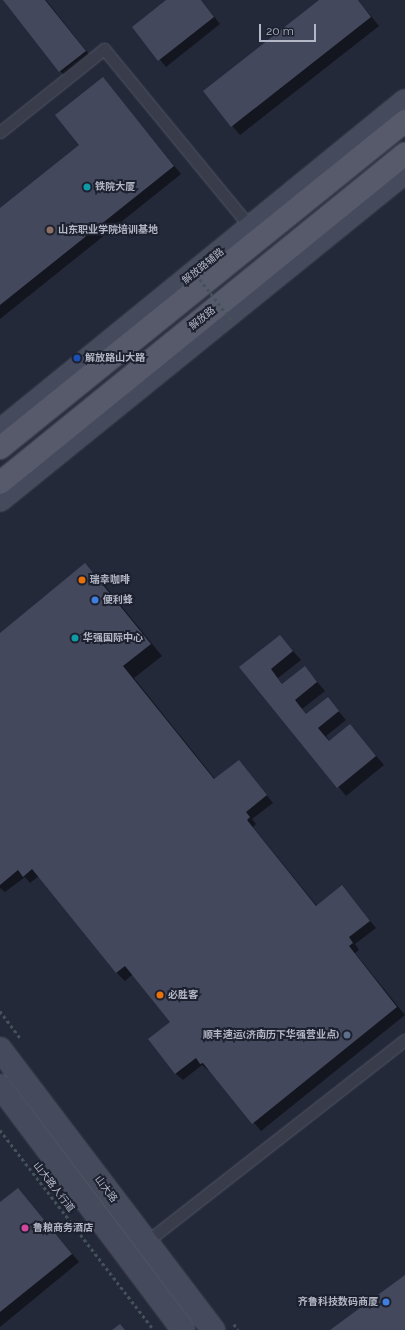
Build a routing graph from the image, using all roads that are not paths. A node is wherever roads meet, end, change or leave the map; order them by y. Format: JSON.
{"nodes":[{"id":1,"x":405,"y":101,"type":"edge"},
{"id":2,"x":405,"y":121,"type":"edge"},
{"id":3,"x":0,"y":132,"type":"edge"},
{"id":4,"x":405,"y":154,"type":"edge"},
{"id":5,"x":405,"y":172,"type":"edge"},
{"id":6,"x":250,"y":227,"type":"junction"},
{"id":7,"x":0,"y":431,"type":"edge"},
{"id":8,"x":0,"y":448,"type":"edge"},
{"id":9,"x":0,"y":483,"type":"edge"},
{"id":10,"x":0,"y":500,"type":"edge"},
{"id":11,"x":405,"y":1040,"type":"edge"},
{"id":12,"x":0,"y":1049,"type":"edge"},
{"id":13,"x":0,"y":1086,"type":"edge"},
{"id":14,"x":146,"y":1242,"type":"junction"},
{"id":15,"x":183,"y":1330,"type":"edge"},
{"id":16,"x":213,"y":1330,"type":"edge"}],
"edges":[{"from":1,"to":6,"type":"street","name":"解放路辅路"},
{"from":2,"to":8,"type":"main road"},
{"from":3,"to":6,"type":"lane"},
{"from":4,"to":9,"type":"main road","name":"解放路"},
{"from":5,"to":10,"type":"street"},
{"from":6,"to":7,"type":"street","name":"解放路辅路"},
{"from":11,"to":14,"type":"lane"},
{"from":12,"to":14,"type":"street","name":"山大路"},
{"from":13,"to":15,"type":"street"},
{"from":14,"to":16,"type":"street","name":"山大路"}]}
